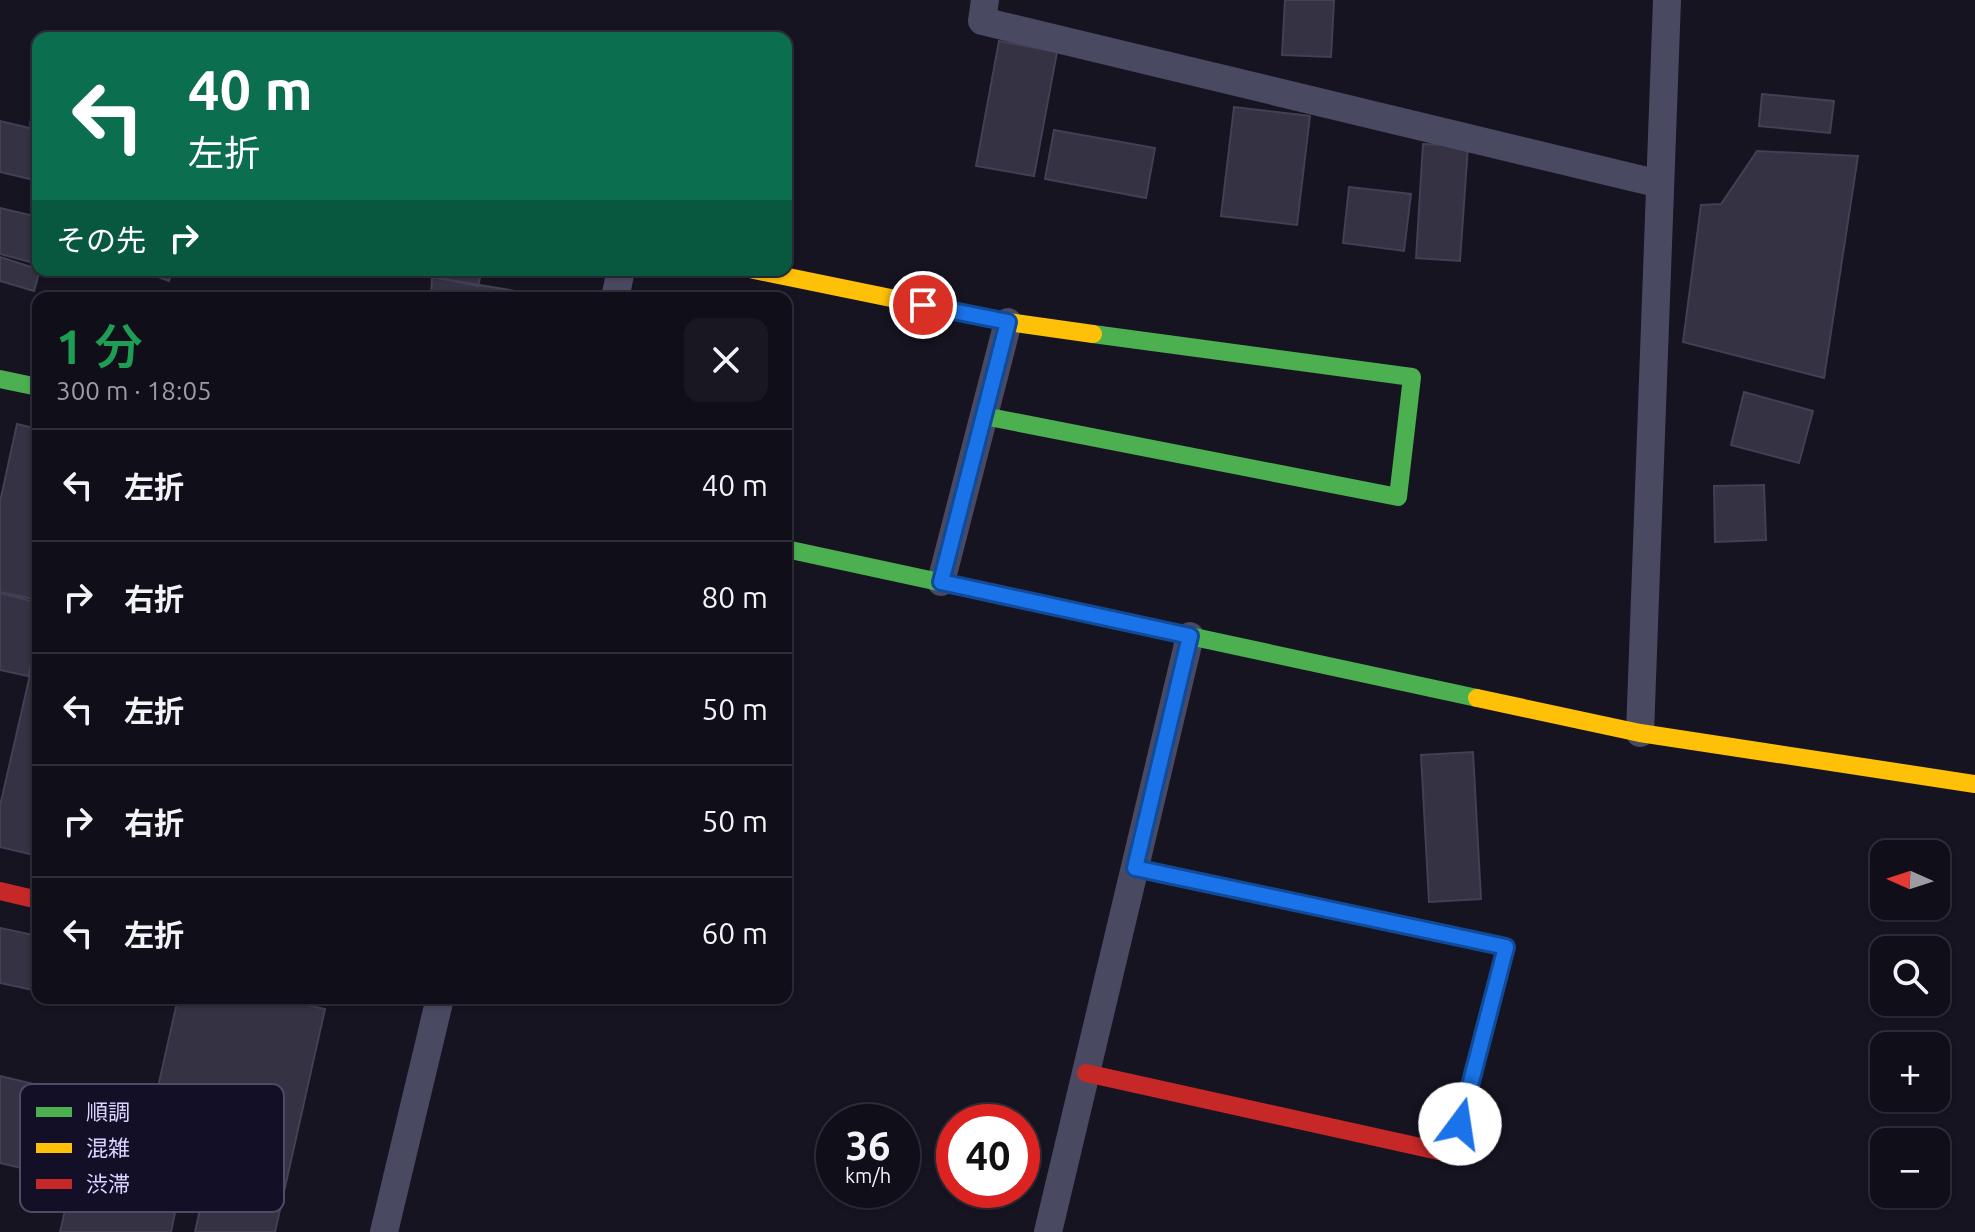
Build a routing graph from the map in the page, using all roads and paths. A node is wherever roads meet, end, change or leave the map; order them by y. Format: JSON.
{"nodes":[{"id":1,"x":985,"y":0,"type":"edge"},
{"id":2,"x":1667,"y":0,"type":"edge"},
{"id":3,"x":1660,"y":184,"type":"junction"},
{"id":4,"x":783,"y":276,"type":"edge"},
{"id":5,"x":1008,"y":322,"type":"junction"},
{"id":6,"x":0,"y":379,"type":"edge"},
{"id":7,"x":32,"y":386,"type":"edge"},
{"id":8,"x":984,"y":416,"type":"junction"},
{"id":9,"x":792,"y":550,"type":"edge"},
{"id":10,"x":941,"y":582,"type":"junction"},
{"id":11,"x":1190,"y":636,"type":"junction"},
{"id":12,"x":1640,"y":733,"type":"junction"},
{"id":13,"x":1975,"y":784,"type":"edge"},
{"id":14,"x":1135,"y":868,"type":"junction"},
{"id":15,"x":0,"y":891,"type":"edge"},
{"id":16,"x":32,"y":899,"type":"edge"},
{"id":17,"x":439,"y":1004,"type":"edge"},
{"id":18,"x":1086,"y":1073,"type":"junction"},
{"id":19,"x":384,"y":1232,"type":"edge"},
{"id":20,"x":1048,"y":1232,"type":"edge"}],
"edges":[{"from":1,"to":3,"type":"street"},
{"from":2,"to":3,"type":"street"},
{"from":3,"to":12,"type":"street"},
{"from":4,"to":5,"type":"street"},
{"from":5,"to":8,"type":"street"},
{"from":5,"to":8,"type":"street"},
{"from":6,"to":7,"type":"street"},
{"from":8,"to":10,"type":"street"},
{"from":9,"to":10,"type":"street"},
{"from":10,"to":11,"type":"street"},
{"from":11,"to":12,"type":"street"},
{"from":11,"to":14,"type":"street"},
{"from":12,"to":13,"type":"street"},
{"from":14,"to":18,"type":"street"},
{"from":14,"to":18,"type":"street"},
{"from":15,"to":16,"type":"street"},
{"from":17,"to":19,"type":"street"},
{"from":18,"to":20,"type":"street"}]}
